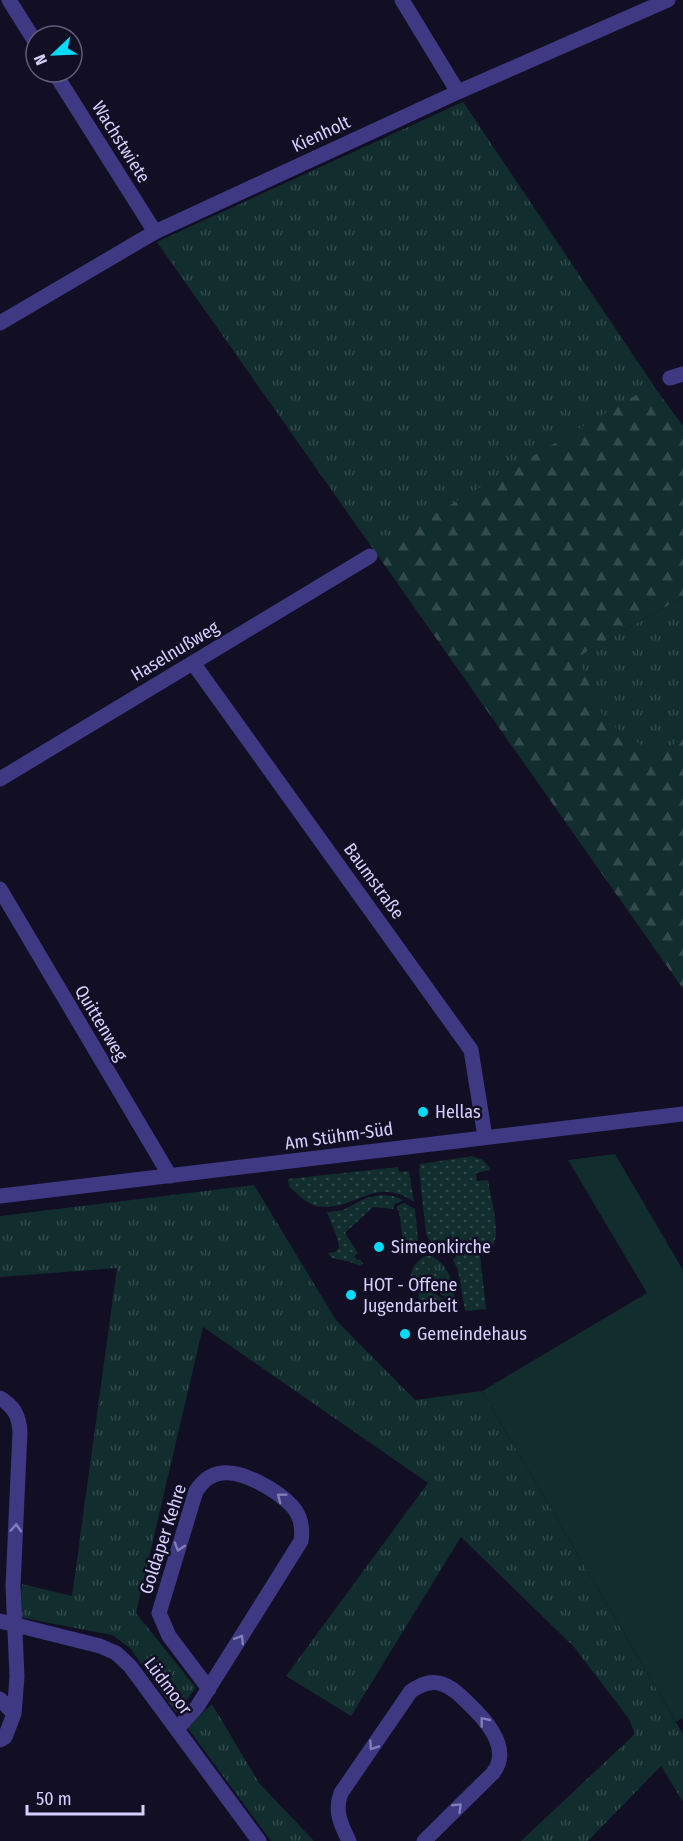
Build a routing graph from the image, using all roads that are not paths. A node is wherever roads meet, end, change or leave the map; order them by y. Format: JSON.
{"nodes":[{"id":1,"x":9,"y":0,"type":"edge"},
{"id":2,"x":402,"y":0,"type":"edge"},
{"id":3,"x":668,"y":0,"type":"edge"},
{"id":4,"x":24,"y":24,"type":"edge"},
{"id":5,"x":62,"y":84,"type":"edge"},
{"id":6,"x":458,"y":92,"type":"junction"},
{"id":7,"x":155,"y":232,"type":"junction"},
{"id":8,"x":0,"y":323,"type":"edge"},
{"id":9,"x":370,"y":556,"type":"dead end"},
{"id":10,"x":194,"y":663,"type":"junction"},
{"id":11,"x":0,"y":780,"type":"edge"},
{"id":12,"x":0,"y":889,"type":"edge"},
{"id":13,"x":683,"y":1114,"type":"edge"},
{"id":14,"x":484,"y":1137,"type":"junction"},
{"id":15,"x":170,"y":1176,"type":"junction"},
{"id":16,"x":0,"y":1196,"type":"edge"},
{"id":17,"x":0,"y":1398,"type":"edge"},
{"id":18,"x":6,"y":1585,"type":"edge"},
{"id":19,"x":7,"y":1623,"type":"edge"},
{"id":20,"x":209,"y":1689,"type":"junction"},
{"id":21,"x":0,"y":1699,"type":"edge"},
{"id":22,"x":14,"y":1714,"type":"junction"},
{"id":23,"x":177,"y":1729,"type":"junction"},
{"id":24,"x":0,"y":1740,"type":"edge"},
{"id":25,"x":259,"y":1841,"type":"edge"},
{"id":26,"x":349,"y":1841,"type":"edge"},
{"id":27,"x":424,"y":1841,"type":"edge"}],
"edges":[{"from":1,"to":4,"type":"street"},
{"from":2,"to":6,"type":"street"},
{"from":3,"to":6,"type":"street","name":"Kienholt"},
{"from":5,"to":7,"type":"street","name":"Wachstwiete"},
{"from":6,"to":7,"type":"street","name":"Kienholt"},
{"from":7,"to":8,"type":"street","name":"Kienholt"},
{"from":9,"to":10,"type":"street","name":"Haselnußweg"},
{"from":10,"to":11,"type":"street","name":"Haselnußweg"},
{"from":10,"to":14,"type":"street","name":"Baumstraße"},
{"from":12,"to":15,"type":"street","name":"Quittenweg"},
{"from":13,"to":14,"type":"street","name":"Am Stühm-Süd"},
{"from":14,"to":15,"type":"street","name":"Am Stühm-Süd"},
{"from":15,"to":16,"type":"street","name":"Am Stühm-Süd"},
{"from":18,"to":17,"type":"street","one_way":true},
{"from":18,"to":19,"type":"street"},
{"from":19,"to":22,"type":"street"},
{"from":19,"to":23,"type":"street","name":"Lüdmoor"},
{"from":20,"to":20,"type":"street","name":"Goldaper Kehre","one_way":true},
{"from":20,"to":23,"type":"street","name":"Goldaper Kehre"},
{"from":21,"to":22,"type":"street"},
{"from":22,"to":24,"type":"street"},
{"from":23,"to":25,"type":"street","name":"Lüdmoor"},
{"from":27,"to":26,"type":"street","one_way":true}]}
